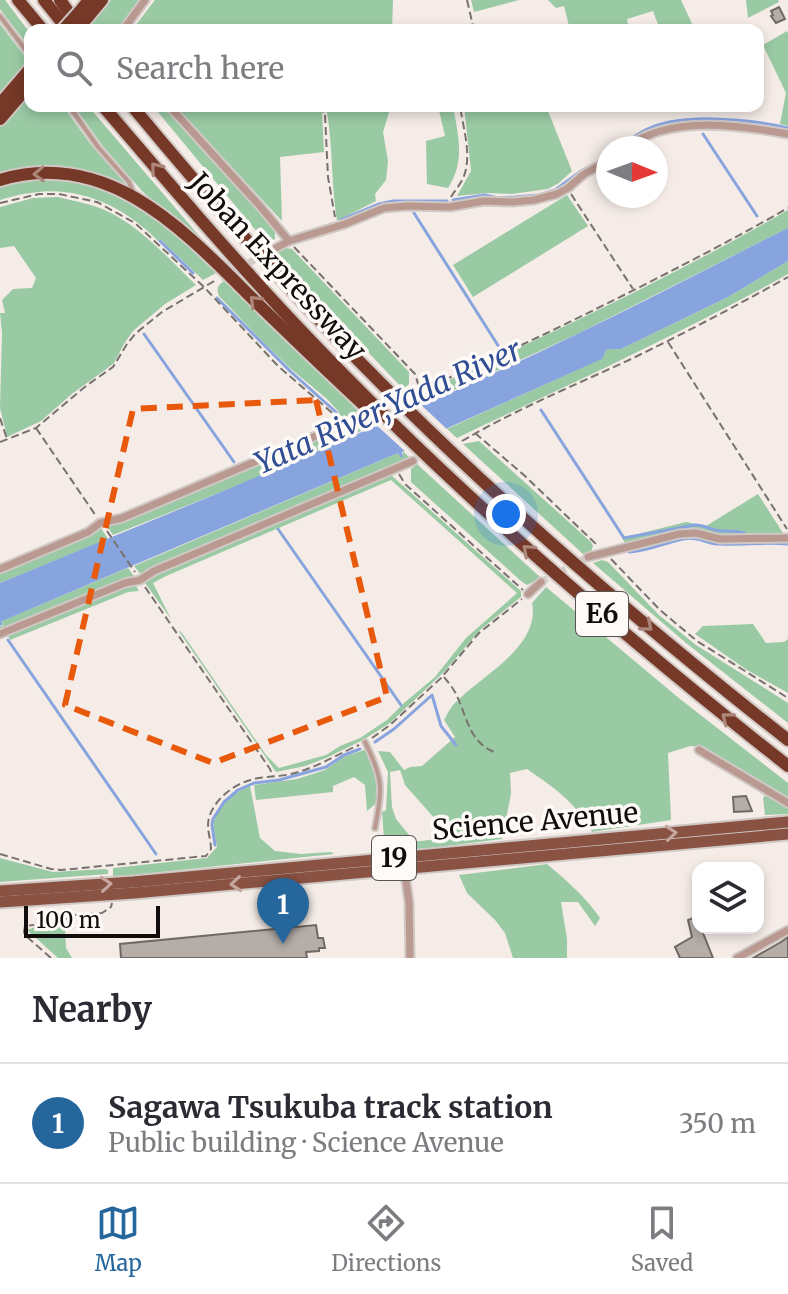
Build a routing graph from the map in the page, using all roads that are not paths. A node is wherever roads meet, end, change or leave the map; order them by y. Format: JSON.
{"nodes":[{"id":1,"x":18,"y":0,"type":"edge"},
{"id":2,"x":44,"y":0,"type":"edge"},
{"id":3,"x":60,"y":0,"type":"edge"},
{"id":4,"x":102,"y":0,"type":"edge"},
{"id":5,"x":145,"y":0,"type":"edge"},
{"id":6,"x":0,"y":16,"type":"edge"},
{"id":7,"x":83,"y":17,"type":"edge"},
{"id":8,"x":38,"y":24,"type":"edge"},
{"id":9,"x":62,"y":24,"type":"edge"},
{"id":10,"x":127,"y":24,"type":"edge"},
{"id":11,"x":24,"y":48,"type":"edge"},
{"id":12,"x":24,"y":77,"type":"edge"},
{"id":13,"x":24,"y":91,"type":"edge"},
{"id":14,"x":0,"y":104,"type":"edge"},
{"id":15,"x":73,"y":112,"type":"edge"},
{"id":16,"x":108,"y":112,"type":"edge"},
{"id":17,"x":137,"y":112,"type":"edge"},
{"id":18,"x":144,"y":112,"type":"edge"},
{"id":19,"x":174,"y":112,"type":"edge"},
{"id":20,"x":0,"y":119,"type":"edge"},
{"id":21,"x":788,"y":134,"type":"edge"},
{"id":22,"x":645,"y":136,"type":"edge"},
{"id":23,"x":596,"y":168,"type":"edge"},
{"id":24,"x":0,"y":180,"type":"edge"},
{"id":25,"x":135,"y":197,"type":"junction"},
{"id":26,"x":214,"y":204,"type":"junction"},
{"id":27,"x":289,"y":241,"type":"junction"},
{"id":28,"x":276,"y":248,"type":"tunnel mouth"},
{"id":29,"x":372,"y":413,"type":"junction"},
{"id":30,"x":413,"y":461,"type":"dead end"},
{"id":31,"x":788,"y":538,"type":"edge"},
{"id":32,"x":588,"y":557,"type":"tunnel mouth"},
{"id":33,"x":0,"y":569,"type":"edge"},
{"id":34,"x":541,"y":582,"type":"tunnel mouth"},
{"id":35,"x":528,"y":594,"type":"road end"},
{"id":36,"x":0,"y":634,"type":"edge"},
{"id":37,"x":788,"y":740,"type":"edge"},
{"id":38,"x":365,"y":742,"type":"road end"},
{"id":39,"x":699,"y":750,"type":"dead end"},
{"id":40,"x":788,"y":766,"type":"edge"},
{"id":41,"x":788,"y":803,"type":"edge"},
{"id":42,"x":788,"y":822,"type":"edge"},
{"id":43,"x":375,"y":828,"type":"dead end"},
{"id":44,"x":788,"y":834,"type":"edge"},
{"id":45,"x":404,"y":868,"type":"junction"},
{"id":46,"x":0,"y":891,"type":"edge"},
{"id":47,"x":0,"y":902,"type":"edge"},
{"id":48,"x":788,"y":930,"type":"edge"},
{"id":49,"x":410,"y":958,"type":"edge"},
{"id":50,"x":737,"y":958,"type":"edge"}],
"edges":[{"from":1,"to":8,"type":"highway"},
{"from":2,"to":9,"type":"highway"},
{"from":3,"to":7,"type":"highway"},
{"from":4,"to":7,"type":"highway"},
{"from":5,"to":10,"type":"street"},
{"from":6,"to":11,"type":"lane"},
{"from":12,"to":14,"type":"highway"},
{"from":13,"to":20,"type":"highway"},
{"from":15,"to":25,"type":"lane"},
{"from":29,"to":16,"type":"highway","name":"Joban Expressway","one_way":true},
{"from":17,"to":26,"type":"highway","name":"Joban Expressway","number":"E6"},
{"from":18,"to":26,"type":"highway"},
{"from":19,"to":27,"type":"street"},
{"from":21,"to":22,"type":"street"},
{"from":23,"to":27,"type":"street"},
{"from":25,"to":24,"type":"highway","one_way":true},
{"from":29,"to":25,"type":"highway","one_way":true},
{"from":26,"to":37,"type":"highway","name":"Joban Expressway","number":"E6","one_way":true},
{"from":27,"to":28,"type":"street"},
{"from":29,"to":33,"type":"street"},
{"from":40,"to":29,"type":"highway","number":"E6","one_way":true},
{"from":30,"to":36,"type":"street"},
{"from":31,"to":32,"type":"street"},
{"from":34,"to":35,"type":"street"},
{"from":38,"to":43,"type":"lane"},
{"from":39,"to":41,"type":"street"},
{"from":46,"to":42,"type":"main road","name":"Science Avenue","number":"19","one_way":true},
{"from":44,"to":45,"type":"main road","name":"Science Avenue","number":"19"},
{"from":45,"to":47,"type":"main road","name":"Science Avenue","number":"19","one_way":true},
{"from":45,"to":49,"type":"street"},
{"from":48,"to":50,"type":"street"}]}
